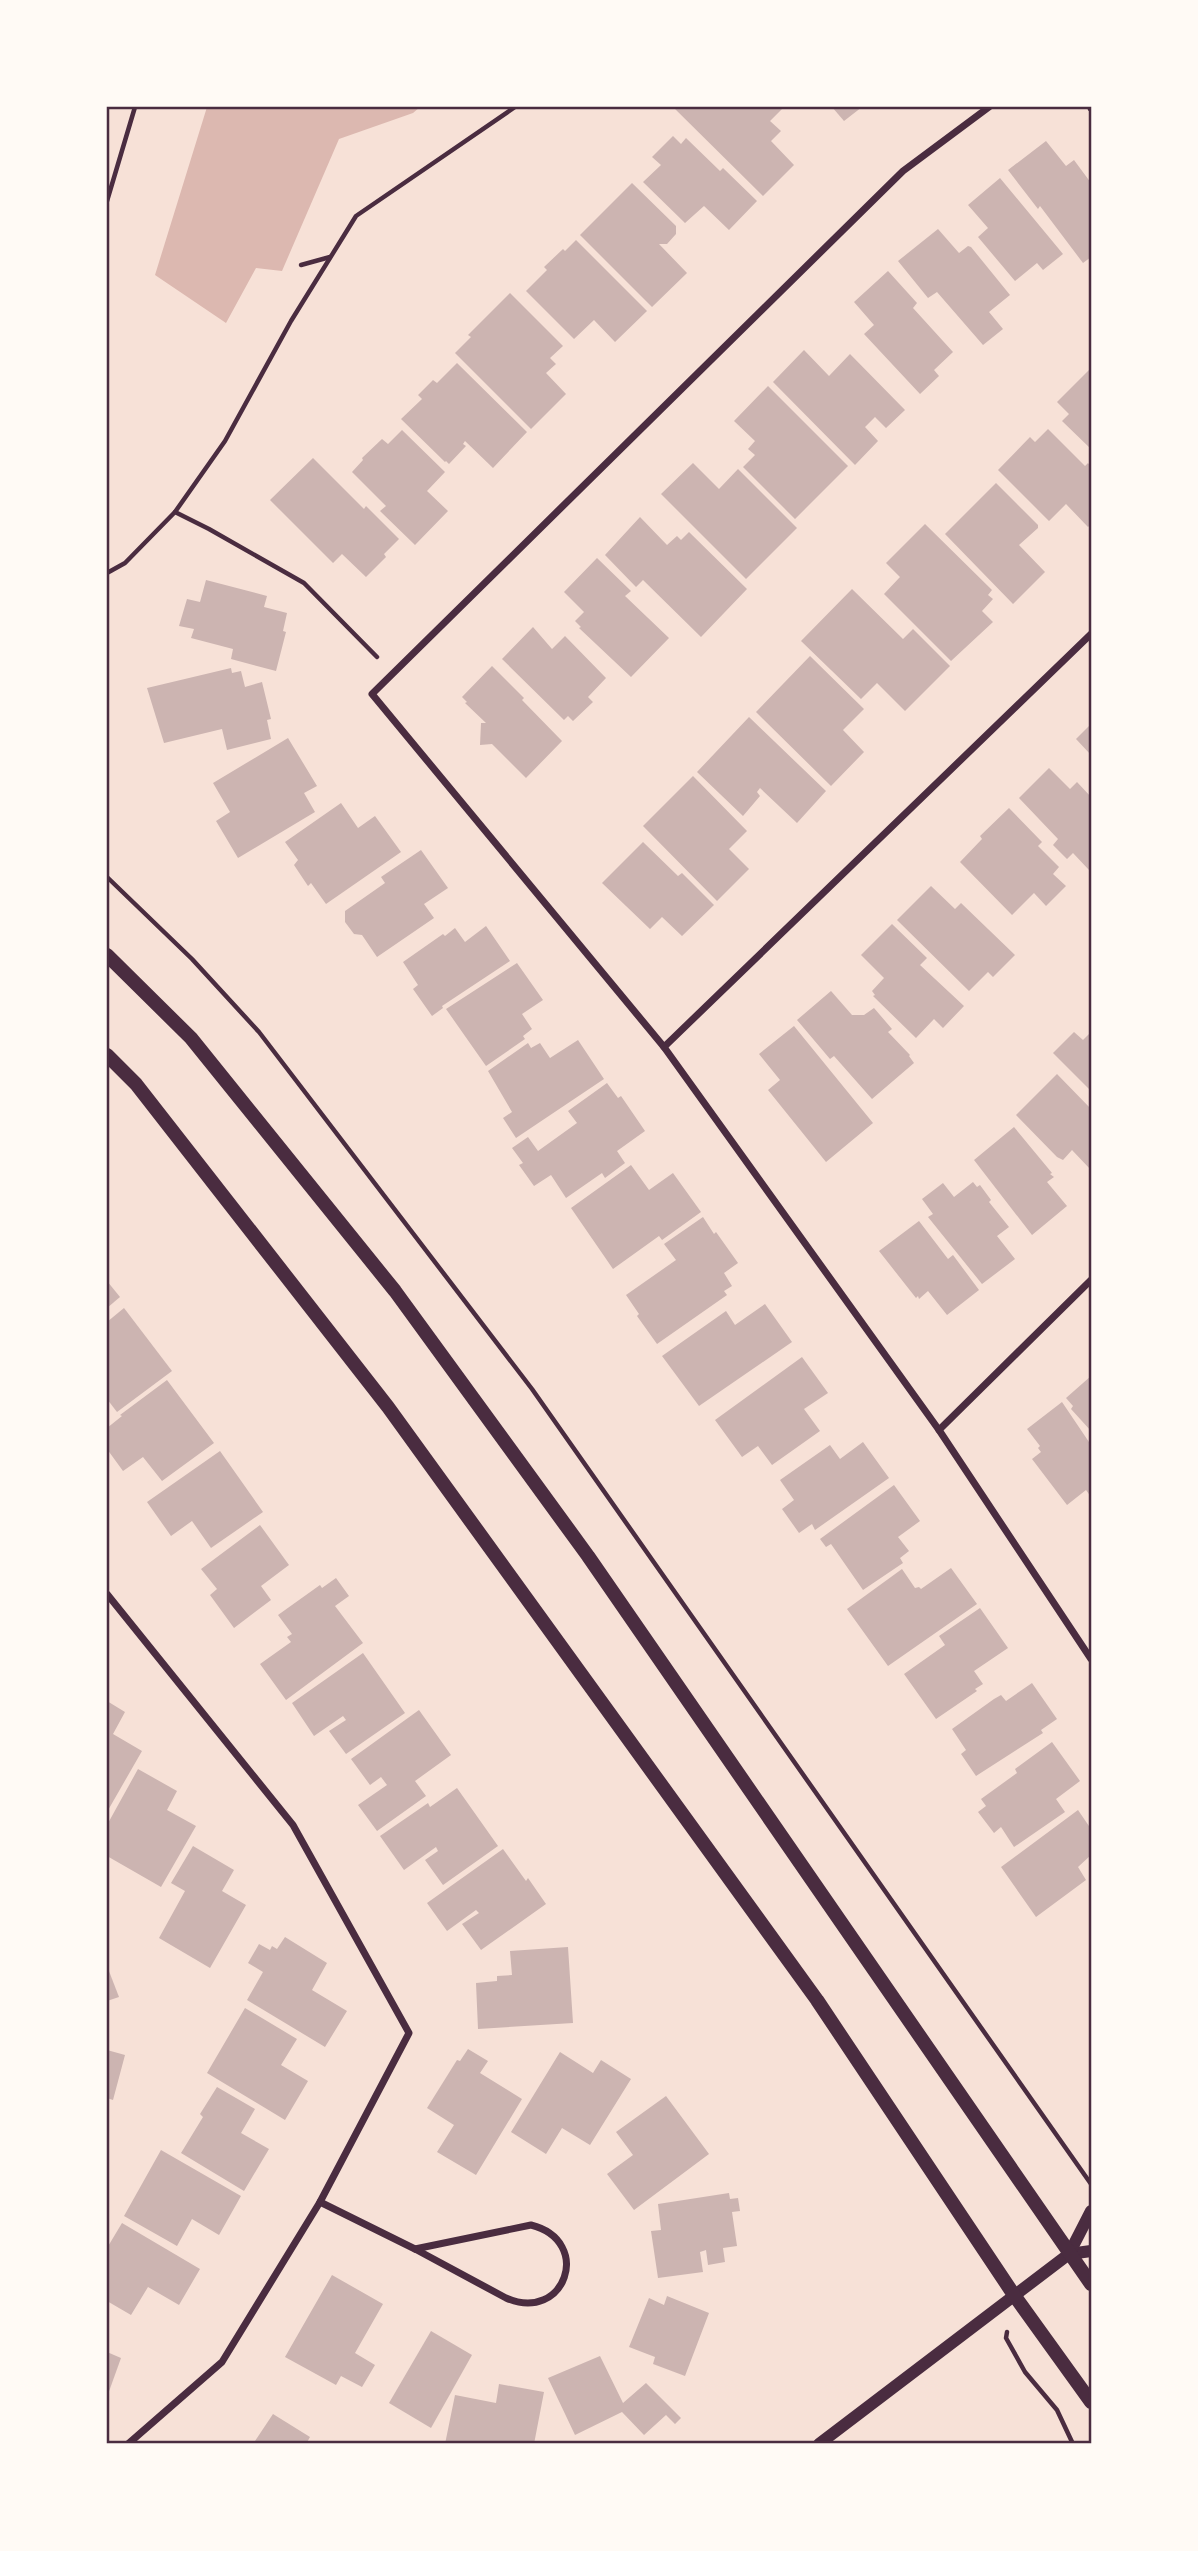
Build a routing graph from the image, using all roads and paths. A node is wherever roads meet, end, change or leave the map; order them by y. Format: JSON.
{"nodes":[{"id":1,"x":135,"y":107,"type":"edge"},
{"id":2,"x":514,"y":107,"type":"edge"},
{"id":3,"x":989,"y":107,"type":"edge"},
{"id":4,"x":107,"y":201,"type":"edge"},
{"id":5,"x":331,"y":257,"type":"junction"},
{"id":6,"x":301,"y":265,"type":"dead end"},
{"id":7,"x":175,"y":512,"type":"junction"},
{"id":8,"x":107,"y":573,"type":"edge"},
{"id":9,"x":1091,"y":634,"type":"edge"},
{"id":10,"x":392,"y":673,"type":"junction"},
{"id":11,"x":107,"y":877,"type":"edge"},
{"id":12,"x":107,"y":955,"type":"edge"},
{"id":13,"x":664,"y":1047,"type":"junction"},
{"id":14,"x":107,"y":1055,"type":"edge"},
{"id":15,"x":1091,"y":1280,"type":"edge"},
{"id":16,"x":939,"y":1430,"type":"junction"},
{"id":17,"x":107,"y":1594,"type":"edge"},
{"id":18,"x":1091,"y":1659,"type":"edge"},
{"id":19,"x":1091,"y":2184,"type":"edge"},
{"id":20,"x":320,"y":2202,"type":"junction"},
{"id":21,"x":1091,"y":2211,"type":"edge"},
{"id":22,"x":415,"y":2249,"type":"junction"},
{"id":23,"x":1091,"y":2251,"type":"edge"},
{"id":24,"x":1069,"y":2254,"type":"junction"},
{"id":25,"x":1091,"y":2284,"type":"edge"},
{"id":26,"x":1014,"y":2295,"type":"junction"},
{"id":27,"x":1091,"y":2402,"type":"edge"},
{"id":28,"x":128,"y":2444,"type":"edge"},
{"id":29,"x":819,"y":2444,"type":"edge"},
{"id":30,"x":1073,"y":2444,"type":"edge"}],
"edges":[{"from":1,"to":4,"type":"path"},
{"from":2,"to":5,"type":"path"},
{"from":3,"to":10,"type":"street"},
{"from":5,"to":6,"type":"path"},
{"from":5,"to":7,"type":"path"},
{"from":7,"to":8,"type":"path"},
{"from":7,"to":10,"type":"path"},
{"from":9,"to":13,"type":"street"},
{"from":10,"to":13,"type":"street"},
{"from":11,"to":19,"type":"path"},
{"from":12,"to":24,"type":"main road"},
{"from":13,"to":16,"type":"street"},
{"from":14,"to":26,"type":"main road"},
{"from":15,"to":16,"type":"street"},
{"from":16,"to":18,"type":"street"},
{"from":17,"to":20,"type":"street"},
{"from":20,"to":22,"type":"street"},
{"from":20,"to":28,"type":"street"},
{"from":21,"to":24,"type":"street"},
{"from":22,"to":22,"type":"street"},
{"from":23,"to":24,"type":"street"},
{"from":24,"to":25,"type":"main road"},
{"from":24,"to":26,"type":"street"},
{"from":26,"to":27,"type":"main road"},
{"from":26,"to":29,"type":"street"},
{"from":26,"to":30,"type":"path"}]}
